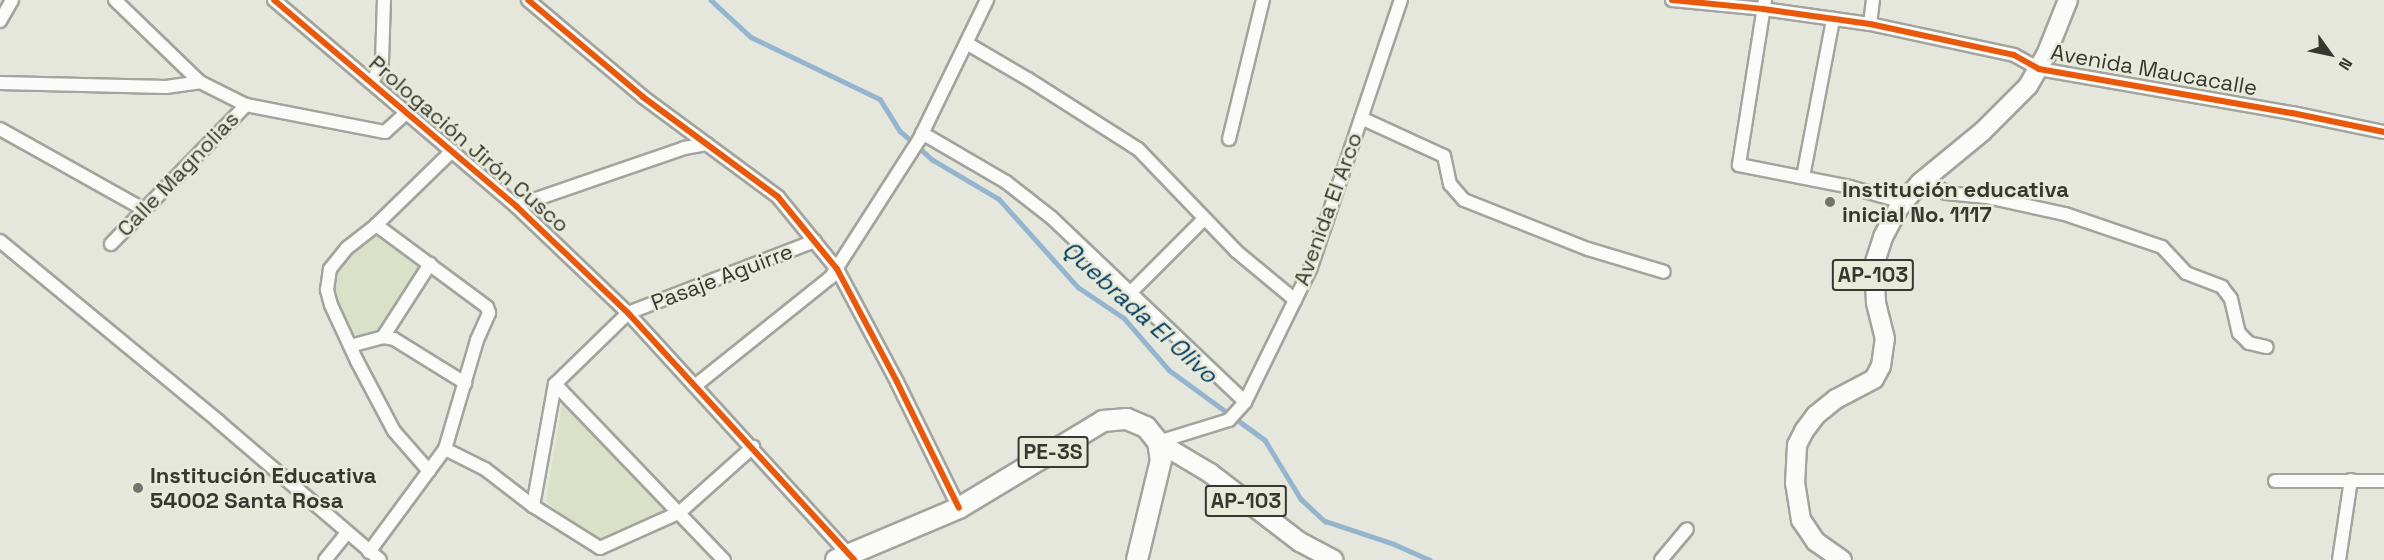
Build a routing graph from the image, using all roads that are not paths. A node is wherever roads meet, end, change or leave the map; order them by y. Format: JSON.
{"nodes":[{"id":1,"x":12,"y":0,"type":"edge"},
{"id":2,"x":115,"y":0,"type":"edge"},
{"id":3,"x":274,"y":0,"type":"edge"},
{"id":4,"x":384,"y":0,"type":"edge"},
{"id":5,"x":528,"y":0,"type":"edge"},
{"id":6,"x":987,"y":0,"type":"edge"},
{"id":7,"x":1263,"y":0,"type":"edge"},
{"id":8,"x":1401,"y":0,"type":"edge"},
{"id":9,"x":1672,"y":0,"type":"edge"},
{"id":10,"x":1873,"y":0,"type":"edge"},
{"id":11,"x":2068,"y":0,"type":"edge"},
{"id":12,"x":1686,"y":1,"type":"edge"},
{"id":13,"x":1764,"y":4,"type":"edge"},
{"id":14,"x":1833,"y":19,"type":"junction"},
{"id":15,"x":0,"y":21,"type":"edge"},
{"id":16,"x":1870,"y":24,"type":"junction"},
{"id":17,"x":968,"y":44,"type":"junction"},
{"id":18,"x":2038,"y":69,"type":"junction"},
{"id":19,"x":200,"y":82,"type":"junction"},
{"id":20,"x":0,"y":83,"type":"edge"},
{"id":21,"x":372,"y":83,"type":"junction"},
{"id":22,"x":246,"y":105,"type":"junction"},
{"id":23,"x":406,"y":113,"type":"junction"},
{"id":24,"x":1361,"y":118,"type":"junction"},
{"id":25,"x":0,"y":129,"type":"edge"},
{"id":26,"x":2384,"y":132,"type":"edge"},
{"id":27,"x":920,"y":136,"type":"junction"},
{"id":28,"x":1228,"y":139,"type":"dead end"},
{"id":29,"x":707,"y":144,"type":"junction"},
{"id":30,"x":452,"y":152,"type":"junction"},
{"id":31,"x":1931,"y":174,"type":"junction"},
{"id":32,"x":1803,"y":177,"type":"junction"},
{"id":33,"x":1903,"y":202,"type":"junction"},
{"id":34,"x":516,"y":206,"type":"junction"},
{"id":35,"x":143,"y":209,"type":"junction"},
{"id":36,"x":1204,"y":219,"type":"junction"},
{"id":37,"x":376,"y":225,"type":"junction"},
{"id":38,"x":0,"y":241,"type":"edge"},
{"id":39,"x":815,"y":241,"type":"junction"},
{"id":40,"x":111,"y":244,"type":"dead end"},
{"id":41,"x":430,"y":264,"type":"junction"},
{"id":42,"x":837,"y":269,"type":"junction"},
{"id":43,"x":1664,"y":272,"type":"dead end"},
{"id":44,"x":1130,"y":293,"type":"junction"},
{"id":45,"x":1295,"y":300,"type":"junction"},
{"id":46,"x":628,"y":313,"type":"junction"},
{"id":47,"x":383,"y":337,"type":"junction"},
{"id":48,"x":350,"y":346,"type":"junction"},
{"id":49,"x":2267,"y":346,"type":"dead end"},
{"id":50,"x":465,"y":383,"type":"junction"},
{"id":51,"x":555,"y":384,"type":"junction"},
{"id":52,"x":696,"y":385,"type":"junction"},
{"id":53,"x":1242,"y":406,"type":"junction"},
{"id":54,"x":1158,"y":442,"type":"junction"},
{"id":55,"x":753,"y":447,"type":"junction"},
{"id":56,"x":445,"y":448,"type":"junction"},
{"id":57,"x":429,"y":471,"type":"junction"},
{"id":58,"x":2351,"y":480,"type":"junction"},
{"id":59,"x":2384,"y":481,"type":"edge"},
{"id":60,"x":2275,"y":482,"type":"dead end"},
{"id":61,"x":533,"y":506,"type":"junction"},
{"id":62,"x":959,"y":508,"type":"junction"},
{"id":63,"x":680,"y":512,"type":"junction"},
{"id":64,"x":1686,"y":529,"type":"dead end"},
{"id":65,"x":346,"y":533,"type":"junction"},
{"id":66,"x":369,"y":552,"type":"junction"},
{"id":67,"x":846,"y":558,"type":"edge"},
{"id":68,"x":325,"y":560,"type":"edge"},
{"id":69,"x":380,"y":560,"type":"edge"},
{"id":70,"x":724,"y":560,"type":"edge"},
{"id":71,"x":1137,"y":560,"type":"edge"},
{"id":72,"x":1334,"y":560,"type":"edge"},
{"id":73,"x":1661,"y":560,"type":"edge"},
{"id":74,"x":1842,"y":560,"type":"edge"},
{"id":75,"x":2339,"y":560,"type":"edge"}],
"edges":[{"from":1,"to":15,"type":"street"},
{"from":2,"to":19,"type":"street"},
{"from":3,"to":21,"type":"street","name":"Prologación Jirón Cusco"},
{"from":4,"to":21,"type":"street"},
{"from":5,"to":29,"type":"street"},
{"from":6,"to":17,"type":"street"},
{"from":7,"to":28,"type":"street"},
{"from":8,"to":24,"type":"street","name":"Avenida El Arco"},
{"from":9,"to":12,"type":"street","name":"Avenida Maucacalle"},
{"from":10,"to":16,"type":"street"},
{"from":11,"to":18,"type":"main road","number":"AP-103"},
{"from":12,"to":13,"type":"street","name":"Avenida Maucacalle"},
{"from":13,"to":14,"type":"street","name":"Avenida Maucacalle"},
{"from":13,"to":32,"type":"street"},
{"from":14,"to":16,"type":"street","name":"Avenida Maucacalle"},
{"from":14,"to":32,"type":"street"},
{"from":16,"to":18,"type":"street","name":"Avenida Maucacalle"},
{"from":17,"to":27,"type":"street"},
{"from":17,"to":36,"type":"street"},
{"from":18,"to":26,"type":"street","name":"Avenida Maucacalle"},
{"from":18,"to":31,"type":"main road","number":"AP-103"},
{"from":19,"to":20,"type":"street"},
{"from":19,"to":22,"type":"street"},
{"from":21,"to":23,"type":"street","name":"Prologación Jirón Cusco"},
{"from":22,"to":23,"type":"street"},
{"from":22,"to":35,"type":"street","name":"Calle Magnolias"},
{"from":23,"to":30,"type":"street","name":"Prologación Jirón Cusco"},
{"from":24,"to":43,"type":"street"},
{"from":24,"to":45,"type":"street","name":"Avenida El Arco"},
{"from":25,"to":35,"type":"street"},
{"from":27,"to":42,"type":"street"},
{"from":27,"to":44,"type":"street"},
{"from":29,"to":34,"type":"street"},
{"from":29,"to":39,"type":"street"},
{"from":30,"to":34,"type":"street","name":"Prologación Jirón Cusco"},
{"from":30,"to":37,"type":"street"},
{"from":31,"to":33,"type":"main road","number":"AP-103"},
{"from":31,"to":49,"type":"street"},
{"from":32,"to":33,"type":"street"},
{"from":33,"to":74,"type":"main road","number":"AP-103"},
{"from":34,"to":46,"type":"street","name":"Prologación Jirón Cusco"},
{"from":35,"to":40,"type":"street","name":"Calle Magnolias"},
{"from":36,"to":44,"type":"street"},
{"from":36,"to":45,"type":"street"},
{"from":37,"to":41,"type":"street"},
{"from":37,"to":48,"type":"street"},
{"from":38,"to":65,"type":"street"},
{"from":39,"to":42,"type":"street"},
{"from":39,"to":46,"type":"street","name":"Pasaje Aguirre"},
{"from":41,"to":47,"type":"street"},
{"from":41,"to":50,"type":"street"},
{"from":42,"to":52,"type":"street"},
{"from":42,"to":62,"type":"street"},
{"from":44,"to":53,"type":"street"},
{"from":45,"to":53,"type":"street","name":"Avenida El Arco"},
{"from":46,"to":51,"type":"street"},
{"from":46,"to":52,"type":"street","name":"Prologación Jirón Cusco"},
{"from":47,"to":48,"type":"street"},
{"from":47,"to":50,"type":"street"},
{"from":48,"to":57,"type":"street"},
{"from":50,"to":56,"type":"street"},
{"from":51,"to":61,"type":"street"},
{"from":51,"to":63,"type":"street"},
{"from":52,"to":55,"type":"street","name":"Prologación Jirón Cusco"},
{"from":53,"to":54,"type":"street","name":"Avenida El Arco"},
{"from":54,"to":62,"type":"highway","number":"PE-3S"},
{"from":54,"to":71,"type":"highway"},
{"from":54,"to":72,"type":"main road","number":"AP-103"},
{"from":55,"to":63,"type":"street"},
{"from":55,"to":67,"type":"street","name":"Prologación Jirón Cusco"},
{"from":56,"to":57,"type":"street"},
{"from":56,"to":61,"type":"street"},
{"from":57,"to":66,"type":"street"},
{"from":58,"to":59,"type":"street"},
{"from":58,"to":60,"type":"street"},
{"from":58,"to":75,"type":"street"},
{"from":61,"to":63,"type":"street"},
{"from":62,"to":67,"type":"highway","number":"PE-3S"},
{"from":63,"to":70,"type":"street"},
{"from":64,"to":73,"type":"street"},
{"from":65,"to":66,"type":"street"},
{"from":65,"to":68,"type":"street"},
{"from":66,"to":69,"type":"street"}]}
